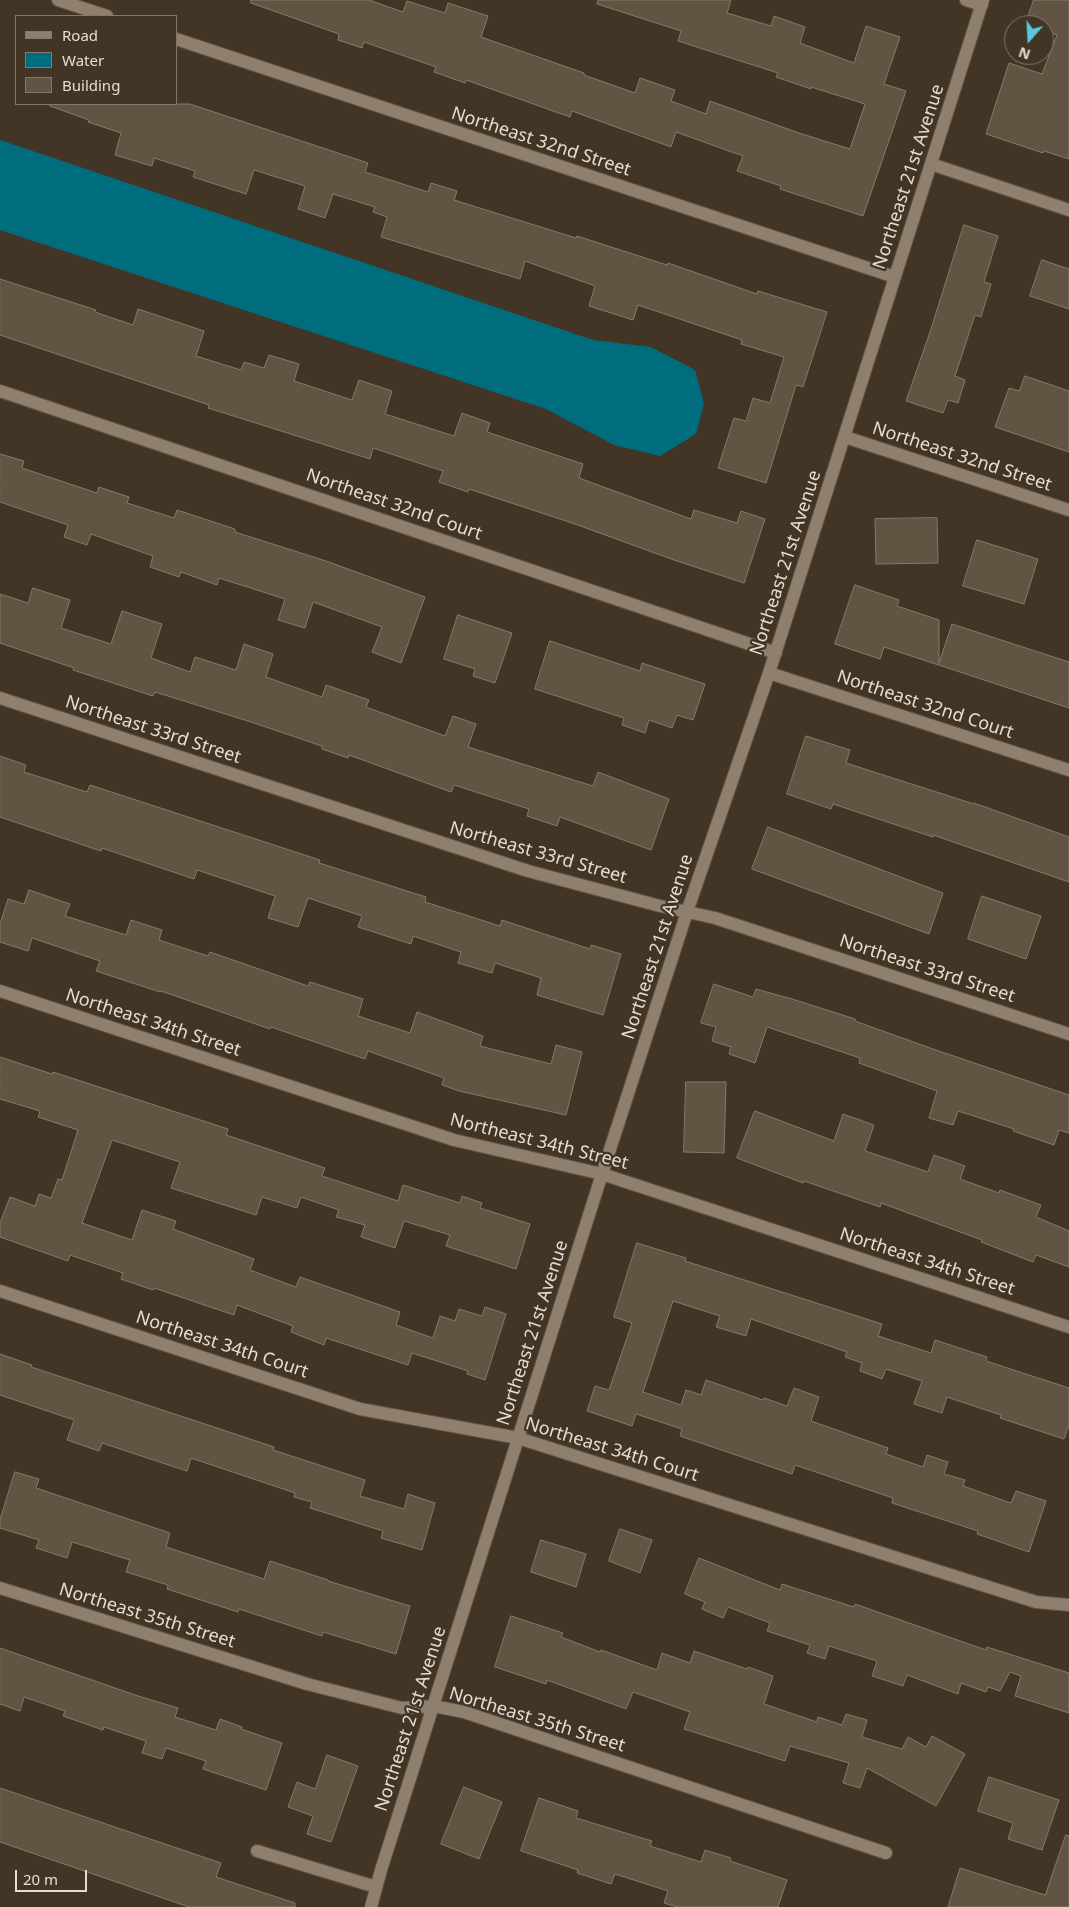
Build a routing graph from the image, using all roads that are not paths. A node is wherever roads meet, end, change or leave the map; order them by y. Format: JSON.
{"nodes":[{"id":1,"x":58,"y":0,"type":"edge"},
{"id":2,"x":966,"y":0,"type":"edge"},
{"id":3,"x":982,"y":3,"type":"edge"},
{"id":4,"x":104,"y":15,"type":"edge"},
{"id":5,"x":178,"y":40,"type":"edge"},
{"id":6,"x":931,"y":164,"type":"junction"},
{"id":7,"x":1069,"y":210,"type":"edge"},
{"id":8,"x":895,"y":277,"type":"junction"},
{"id":9,"x":0,"y":391,"type":"edge"},
{"id":10,"x":844,"y":437,"type":"junction"},
{"id":11,"x":1069,"y":510,"type":"edge"},
{"id":12,"x":776,"y":653,"type":"junction"},
{"id":13,"x":769,"y":673,"type":"junction"},
{"id":14,"x":0,"y":698,"type":"edge"},
{"id":15,"x":1069,"y":770,"type":"edge"},
{"id":16,"x":687,"y":912,"type":"junction"},
{"id":17,"x":0,"y":991,"type":"edge"},
{"id":18,"x":1069,"y":1034,"type":"edge"},
{"id":19,"x":602,"y":1174,"type":"junction"},
{"id":20,"x":0,"y":1291,"type":"edge"},
{"id":21,"x":1069,"y":1327,"type":"edge"},
{"id":22,"x":518,"y":1438,"type":"junction"},
{"id":23,"x":0,"y":1588,"type":"edge"},
{"id":24,"x":1069,"y":1605,"type":"edge"},
{"id":25,"x":433,"y":1706,"type":"junction"},
{"id":26,"x":257,"y":1851,"type":"dead end"},
{"id":27,"x":886,"y":1853,"type":"dead end"},
{"id":28,"x":376,"y":1887,"type":"junction"},
{"id":29,"x":371,"y":1907,"type":"edge"}],
"edges":[{"from":1,"to":4,"type":"street"},
{"from":2,"to":3,"type":"street"},
{"from":3,"to":6,"type":"street","name":"Northeast 21st Avenue"},
{"from":5,"to":8,"type":"street","name":"Northeast 32nd Street"},
{"from":6,"to":7,"type":"street"},
{"from":6,"to":8,"type":"street","name":"Northeast 21st Avenue"},
{"from":8,"to":10,"type":"street","name":"Northeast 21st Avenue"},
{"from":9,"to":12,"type":"street","name":"Northeast 32nd Court"},
{"from":10,"to":11,"type":"street","name":"Northeast 32nd Street"},
{"from":10,"to":12,"type":"street","name":"Northeast 21st Avenue"},
{"from":12,"to":13,"type":"street","name":"Northeast 21st Avenue"},
{"from":13,"to":15,"type":"street","name":"Northeast 32nd Court"},
{"from":13,"to":16,"type":"street","name":"Northeast 21st Avenue"},
{"from":14,"to":16,"type":"street","name":"Northeast 33rd Street"},
{"from":16,"to":18,"type":"street","name":"Northeast 33rd Street"},
{"from":16,"to":19,"type":"street","name":"Northeast 21st Avenue"},
{"from":17,"to":19,"type":"street","name":"Northeast 34th Street"},
{"from":19,"to":21,"type":"street","name":"Northeast 34th Street"},
{"from":19,"to":22,"type":"street","name":"Northeast 21st Avenue"},
{"from":20,"to":22,"type":"street","name":"Northeast 34th Court"},
{"from":22,"to":24,"type":"street","name":"Northeast 34th Court"},
{"from":22,"to":25,"type":"street","name":"Northeast 21st Avenue"},
{"from":23,"to":25,"type":"street","name":"Northeast 35th Street"},
{"from":25,"to":27,"type":"street","name":"Northeast 35th Street"},
{"from":25,"to":28,"type":"street","name":"Northeast 21st Avenue"},
{"from":26,"to":28,"type":"street"},
{"from":28,"to":29,"type":"street","name":"Northeast 21st Avenue"}]}
